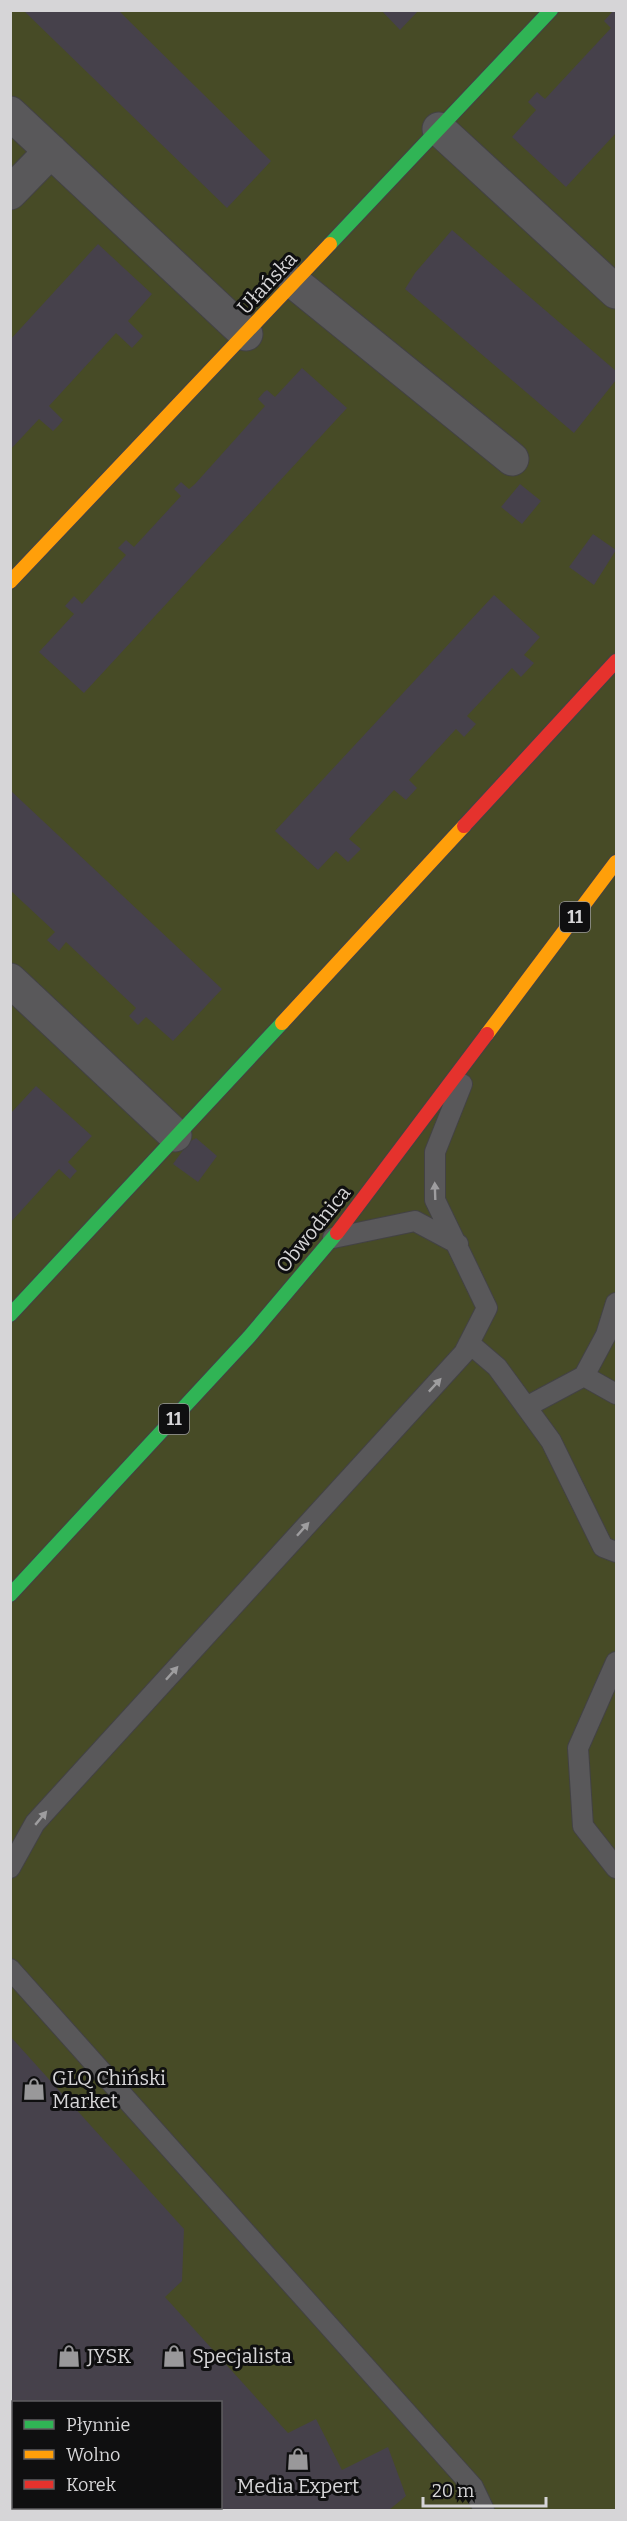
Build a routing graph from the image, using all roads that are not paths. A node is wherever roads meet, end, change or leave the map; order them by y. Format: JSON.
{"nodes":[{"id":1,"x":551,"y":10,"type":"edge"},
{"id":2,"x":10,"y":113,"type":"edge"},
{"id":3,"x":439,"y":129,"type":"junction"},
{"id":4,"x":51,"y":151,"type":"junction"},
{"id":5,"x":10,"y":193,"type":"edge"},
{"id":6,"x":295,"y":283,"type":"junction"},
{"id":7,"x":616,"y":292,"type":"edge"},
{"id":8,"x":246,"y":334,"type":"junction"},
{"id":9,"x":512,"y":459,"type":"dead end"},
{"id":10,"x":10,"y":582,"type":"edge"},
{"id":11,"x":616,"y":662,"type":"edge"},
{"id":12,"x":616,"y":862,"type":"edge"},
{"id":13,"x":10,"y":980,"type":"edge"},
{"id":14,"x":474,"y":1053,"type":"junction"},
{"id":15,"x":175,"y":1135,"type":"junction"},
{"id":16,"x":333,"y":1238,"type":"junction"},
{"id":17,"x":458,"y":1244,"type":"junction"},
{"id":18,"x":616,"y":1303,"type":"edge"},
{"id":19,"x":10,"y":1315,"type":"edge"},
{"id":20,"x":469,"y":1343,"type":"junction"},
{"id":21,"x":584,"y":1376,"type":"junction"},
{"id":22,"x":616,"y":1394,"type":"edge"},
{"id":23,"x":526,"y":1407,"type":"junction"},
{"id":24,"x":616,"y":1552,"type":"edge"},
{"id":25,"x":10,"y":1595,"type":"edge"},
{"id":26,"x":616,"y":1662,"type":"edge"},
{"id":27,"x":10,"y":1868,"type":"edge"},
{"id":28,"x":616,"y":1868,"type":"edge"},
{"id":29,"x":10,"y":1969,"type":"edge"},
{"id":30,"x":484,"y":2511,"type":"edge"}],
"edges":[{"from":1,"to":3,"type":"main road","name":"Ułańska"},
{"from":2,"to":4,"type":"street"},
{"from":3,"to":6,"type":"main road","name":"Ułańska"},
{"from":3,"to":7,"type":"street"},
{"from":4,"to":5,"type":"street"},
{"from":4,"to":8,"type":"street"},
{"from":6,"to":8,"type":"main road","name":"Ułańska"},
{"from":6,"to":9,"type":"street"},
{"from":8,"to":10,"type":"main road","name":"Ułańska"},
{"from":11,"to":15,"type":"main road"},
{"from":12,"to":14,"type":"main road","name":"Obwodnica","number":"11"},
{"from":13,"to":15,"type":"street"},
{"from":14,"to":16,"type":"main road","name":"Obwodnica","number":"11"},
{"from":17,"to":14,"type":"lane","one_way":true},
{"from":15,"to":19,"type":"main road"},
{"from":16,"to":17,"type":"lane"},
{"from":16,"to":25,"type":"main road","name":"Obwodnica","number":"11"},
{"from":17,"to":20,"type":"lane"},
{"from":18,"to":21,"type":"lane"},
{"from":20,"to":23,"type":"lane"},
{"from":27,"to":20,"type":"lane","one_way":true},
{"from":21,"to":22,"type":"lane"},
{"from":21,"to":23,"type":"lane"},
{"from":23,"to":24,"type":"lane"},
{"from":26,"to":28,"type":"lane"},
{"from":29,"to":30,"type":"lane"}]}
